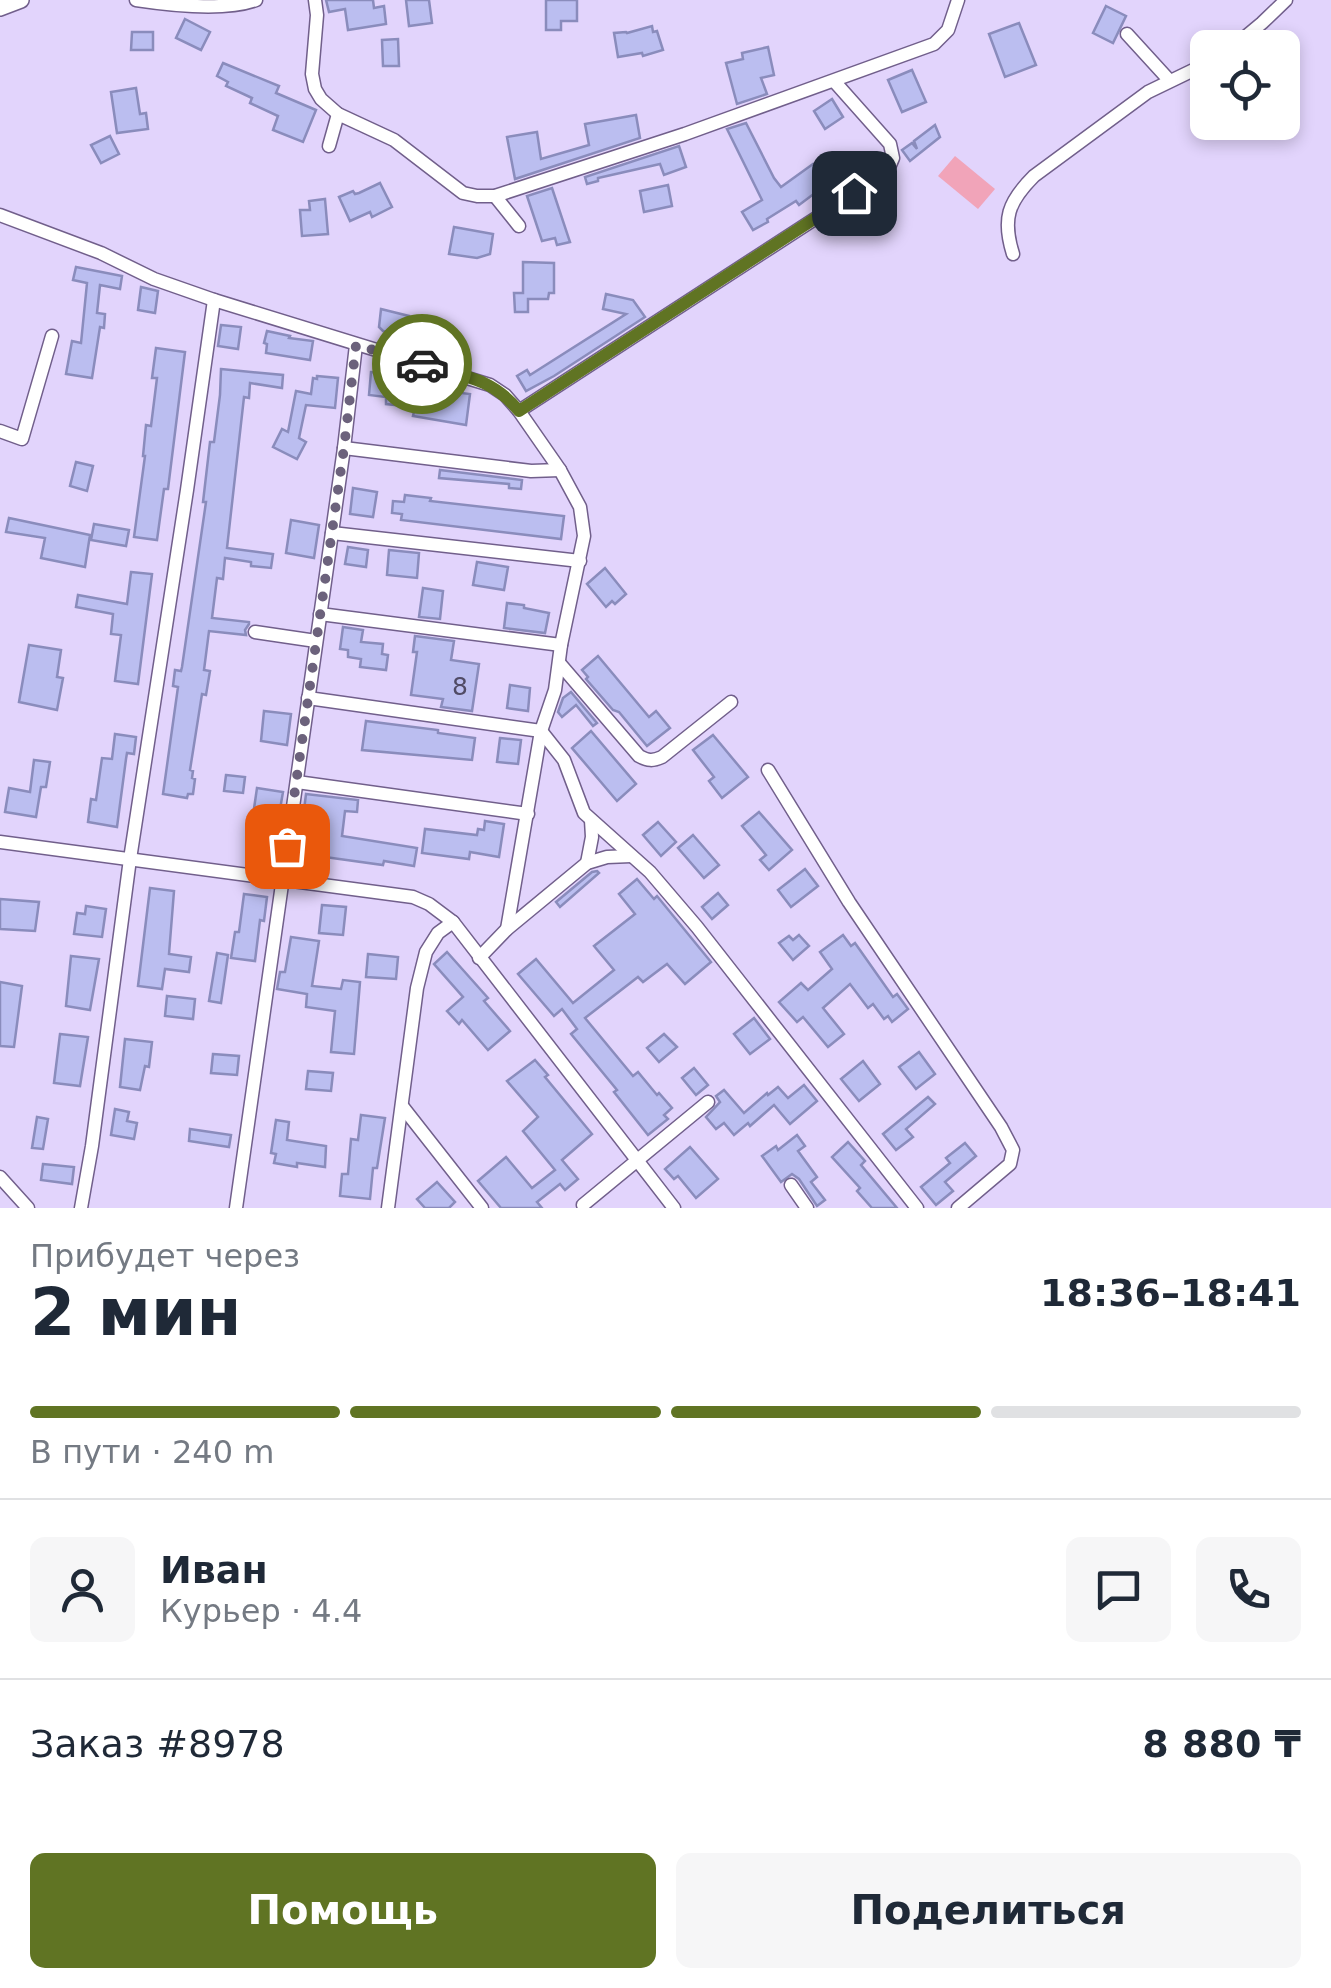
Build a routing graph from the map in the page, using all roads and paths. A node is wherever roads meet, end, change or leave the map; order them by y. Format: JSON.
{"nodes":[{"id":1,"x":21,"y":0,"type":"edge"},
{"id":2,"x":136,"y":0,"type":"edge"},
{"id":3,"x":256,"y":0,"type":"edge"},
{"id":4,"x":315,"y":0,"type":"edge"},
{"id":5,"x":958,"y":0,"type":"edge"},
{"id":6,"x":1286,"y":0,"type":"edge"},
{"id":7,"x":0,"y":8,"type":"edge"},
{"id":8,"x":1254,"y":30,"type":"edge"},
{"id":9,"x":1127,"y":34,"type":"dead end"},
{"id":10,"x":1190,"y":73,"type":"edge"},
{"id":11,"x":1169,"y":80,"type":"junction"},
{"id":12,"x":834,"y":81,"type":"junction"},
{"id":13,"x":338,"y":114,"type":"junction"},
{"id":14,"x":330,"y":146,"type":"dead end"},
{"id":15,"x":495,"y":196,"type":"junction"},
{"id":16,"x":0,"y":215,"type":"edge"},
{"id":17,"x":519,"y":226,"type":"dead end"},
{"id":18,"x":1014,"y":254,"type":"dead end"},
{"id":19,"x":214,"y":300,"type":"junction"},
{"id":20,"x":52,"y":336,"type":"dead end"},
{"id":21,"x":356,"y":345,"type":"junction"},
{"id":22,"x":519,"y":411,"type":"junction"},
{"id":23,"x":0,"y":431,"type":"edge"},
{"id":24,"x":344,"y":448,"type":"junction"},
{"id":25,"x":560,"y":470,"type":"junction"},
{"id":26,"x":332,"y":533,"type":"junction"},
{"id":27,"x":580,"y":561,"type":"junction"},
{"id":28,"x":320,"y":614,"type":"junction"},
{"id":29,"x":255,"y":632,"type":"dead end"},
{"id":30,"x":316,"y":641,"type":"junction"},
{"id":31,"x":562,"y":646,"type":"junction"},
{"id":32,"x":560,"y":664,"type":"junction"},
{"id":33,"x":308,"y":698,"type":"junction"},
{"id":34,"x":731,"y":702,"type":"dead end"},
{"id":35,"x":542,"y":730,"type":"junction"},
{"id":36,"x":768,"y":770,"type":"dead end"},
{"id":37,"x":296,"y":782,"type":"junction"},
{"id":38,"x":528,"y":814,"type":"junction"},
{"id":39,"x":590,"y":820,"type":"junction"},
{"id":40,"x":0,"y":842,"type":"edge"},
{"id":41,"x":631,"y":856,"type":"junction"},
{"id":42,"x":130,"y":859,"type":"junction"},
{"id":43,"x":587,"y":863,"type":"junction"},
{"id":44,"x":282,"y":879,"type":"junction"},
{"id":45,"x":453,"y":922,"type":"junction"},
{"id":46,"x":508,"y":930,"type":"junction"},
{"id":47,"x":479,"y":958,"type":"junction"},
{"id":48,"x":708,"y":1102,"type":"dead end"},
{"id":49,"x":402,"y":1106,"type":"junction"},
{"id":50,"x":636,"y":1161,"type":"junction"},
{"id":51,"x":0,"y":1177,"type":"edge"},
{"id":52,"x":791,"y":1185,"type":"dead end"},
{"id":53,"x":572,"y":1193,"type":"dead end"},
{"id":54,"x":584,"y":1207,"type":"edge"},
{"id":55,"x":28,"y":1208,"type":"edge"},
{"id":56,"x":81,"y":1208,"type":"edge"},
{"id":57,"x":236,"y":1208,"type":"edge"},
{"id":58,"x":388,"y":1208,"type":"edge"},
{"id":59,"x":482,"y":1208,"type":"edge"},
{"id":60,"x":674,"y":1208,"type":"edge"},
{"id":61,"x":806,"y":1208,"type":"edge"},
{"id":62,"x":917,"y":1208,"type":"edge"},
{"id":63,"x":958,"y":1208,"type":"edge"}],
"edges":[{"from":1,"to":7,"type":"street"},
{"from":2,"to":3,"type":"street"},
{"from":4,"to":13,"type":"street"},
{"from":5,"to":12,"type":"street"},
{"from":6,"to":8,"type":"street"},
{"from":9,"to":11,"type":"street"},
{"from":10,"to":11,"type":"street"},
{"from":11,"to":18,"type":"street"},
{"from":12,"to":15,"type":"street"},
{"from":12,"to":22,"type":"street"},
{"from":13,"to":14,"type":"street"},
{"from":13,"to":15,"type":"street"},
{"from":15,"to":17,"type":"street"},
{"from":16,"to":19,"type":"street"},
{"from":19,"to":21,"type":"street"},
{"from":19,"to":42,"type":"street"},
{"from":20,"to":23,"type":"street"},
{"from":21,"to":22,"type":"street"},
{"from":21,"to":24,"type":"street"},
{"from":22,"to":25,"type":"street"},
{"from":24,"to":25,"type":"street"},
{"from":24,"to":26,"type":"street"},
{"from":25,"to":27,"type":"street"},
{"from":26,"to":27,"type":"street"},
{"from":26,"to":28,"type":"street"},
{"from":27,"to":31,"type":"street"},
{"from":28,"to":30,"type":"street"},
{"from":28,"to":31,"type":"street"},
{"from":29,"to":30,"type":"street"},
{"from":30,"to":33,"type":"street"},
{"from":31,"to":32,"type":"street"},
{"from":32,"to":34,"type":"street"},
{"from":32,"to":35,"type":"street"},
{"from":33,"to":35,"type":"street"},
{"from":33,"to":37,"type":"street"},
{"from":35,"to":38,"type":"street"},
{"from":35,"to":39,"type":"street"},
{"from":36,"to":63,"type":"street"},
{"from":37,"to":38,"type":"street"},
{"from":37,"to":44,"type":"street"},
{"from":38,"to":46,"type":"street"},
{"from":39,"to":41,"type":"street"},
{"from":39,"to":43,"type":"street"},
{"from":40,"to":42,"type":"street"},
{"from":41,"to":43,"type":"street"},
{"from":41,"to":62,"type":"street"},
{"from":42,"to":44,"type":"street"},
{"from":42,"to":56,"type":"street"},
{"from":43,"to":46,"type":"street"},
{"from":44,"to":45,"type":"street"},
{"from":44,"to":57,"type":"street"},
{"from":45,"to":47,"type":"street"},
{"from":45,"to":49,"type":"street"},
{"from":46,"to":47,"type":"street"},
{"from":47,"to":50,"type":"street"},
{"from":48,"to":50,"type":"street"},
{"from":49,"to":58,"type":"street"},
{"from":49,"to":59,"type":"street"},
{"from":50,"to":54,"type":"street"},
{"from":50,"to":60,"type":"street"},
{"from":51,"to":55,"type":"street"},
{"from":52,"to":61,"type":"street"},
{"from":53,"to":54,"type":"street"}]}
